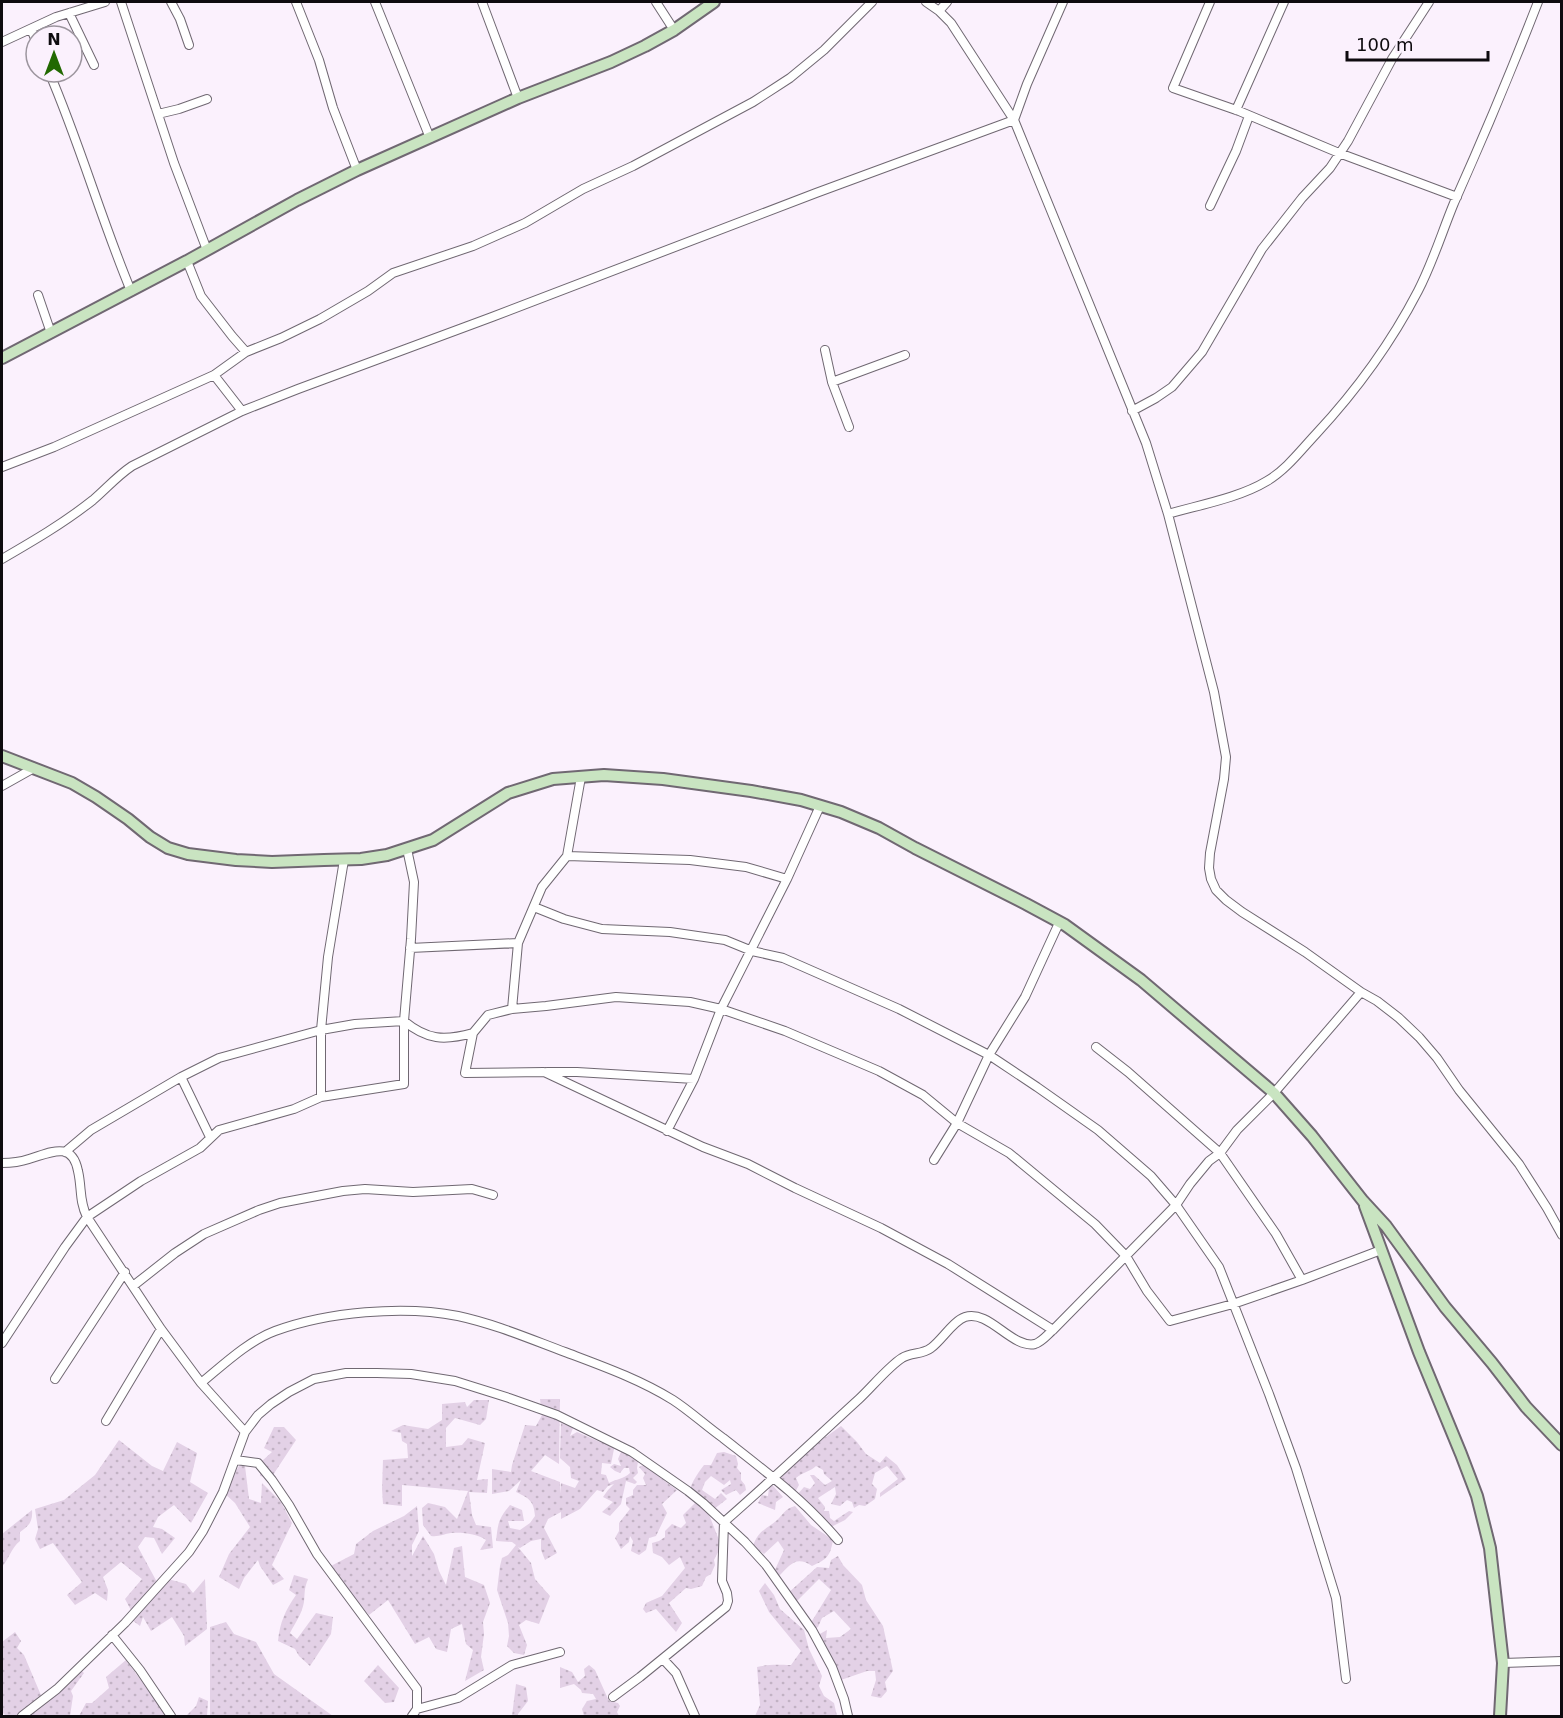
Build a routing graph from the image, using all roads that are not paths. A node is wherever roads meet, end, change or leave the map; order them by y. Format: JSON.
{"nodes":[{"id":1,"x":105,"y":2,"type":"edge"},
{"id":2,"x":121,"y":2,"type":"edge"},
{"id":3,"x":171,"y":2,"type":"edge"},
{"id":4,"x":296,"y":2,"type":"edge"},
{"id":5,"x":375,"y":2,"type":"edge"},
{"id":6,"x":482,"y":2,"type":"edge"},
{"id":7,"x":656,"y":2,"type":"edge"},
{"id":8,"x":714,"y":2,"type":"edge"},
{"id":9,"x":872,"y":2,"type":"edge"},
{"id":10,"x":926,"y":2,"type":"edge"},
{"id":11,"x":947,"y":2,"type":"edge"},
{"id":12,"x":1063,"y":2,"type":"edge"},
{"id":13,"x":1210,"y":2,"type":"edge"},
{"id":14,"x":1284,"y":2,"type":"edge"},
{"id":15,"x":1429,"y":2,"type":"edge"},
{"id":16,"x":1538,"y":2,"type":"edge"},
{"id":17,"x":939,"y":11,"type":"junction"},
{"id":18,"x":69,"y":13,"type":"junction"},
{"id":19,"x":43,"y":24,"type":"edge"},
{"id":20,"x":674,"y":30,"type":"junction"},
{"id":21,"x":24,"y":32,"type":"edge"},
{"id":22,"x":3,"y":40,"type":"edge"},
{"id":23,"x":189,"y":45,"type":"dead end"},
{"id":24,"x":94,"y":65,"type":"dead end"},
{"id":25,"x":54,"y":84,"type":"edge"},
{"id":26,"x":518,"y":98,"type":"junction"},
{"id":27,"x":207,"y":99,"type":"dead end"},
{"id":28,"x":1236,"y":110,"type":"junction"},
{"id":29,"x":158,"y":114,"type":"junction"},
{"id":30,"x":1249,"y":116,"type":"junction"},
{"id":31,"x":1014,"y":120,"type":"junction"},
{"id":32,"x":430,"y":138,"type":"junction"},
{"id":33,"x":1339,"y":153,"type":"junction"},
{"id":34,"x":357,"y":170,"type":"junction"},
{"id":35,"x":1457,"y":197,"type":"junction"},
{"id":36,"x":1210,"y":206,"type":"dead end"},
{"id":37,"x":207,"y":250,"type":"junction"},
{"id":38,"x":188,"y":261,"type":"junction"},
{"id":39,"x":131,"y":291,"type":"junction"},
{"id":40,"x":38,"y":295,"type":"dead end"},
{"id":41,"x":51,"y":333,"type":"junction"},
{"id":42,"x":825,"y":350,"type":"dead end"},
{"id":43,"x":246,"y":352,"type":"junction"},
{"id":44,"x":905,"y":355,"type":"dead end"},
{"id":45,"x":2,"y":358,"type":"edge"},
{"id":46,"x":214,"y":375,"type":"junction"},
{"id":47,"x":832,"y":382,"type":"junction"},
{"id":48,"x":242,"y":411,"type":"junction"},
{"id":49,"x":1132,"y":411,"type":"junction"},
{"id":50,"x":849,"y":427,"type":"dead end"},
{"id":51,"x":2,"y":467,"type":"edge"},
{"id":52,"x":1168,"y":514,"type":"junction"},
{"id":53,"x":2,"y":559,"type":"edge"},
{"id":54,"x":2,"y":756,"type":"edge"},
{"id":55,"x":34,"y":768,"type":"junction"},
{"id":56,"x":581,"y":777,"type":"junction"},
{"id":57,"x":2,"y":786,"type":"edge"},
{"id":58,"x":820,"y":806,"type":"junction"},
{"id":59,"x":407,"y":849,"type":"junction"},
{"id":60,"x":567,"y":856,"type":"junction"},
{"id":61,"x":344,"y":860,"type":"junction"},
{"id":62,"x":787,"y":879,"type":"junction"},
{"id":63,"x":534,"y":907,"type":"junction"},
{"id":64,"x":1059,"y":923,"type":"junction"},
{"id":65,"x":518,"y":943,"type":"junction"},
{"id":66,"x":410,"y":948,"type":"junction"},
{"id":67,"x":752,"y":951,"type":"junction"},
{"id":68,"x":1361,"y":992,"type":"junction"},
{"id":69,"x":512,"y":1009,"type":"junction"},
{"id":70,"x":721,"y":1009,"type":"junction"},
{"id":71,"x":404,"y":1021,"type":"junction"},
{"id":72,"x":321,"y":1030,"type":"junction"},
{"id":73,"x":473,"y":1034,"type":"junction"},
{"id":74,"x":1096,"y":1047,"type":"dead end"},
{"id":75,"x":989,"y":1055,"type":"junction"},
{"id":76,"x":544,"y":1072,"type":"junction"},
{"id":77,"x":181,"y":1077,"type":"junction"},
{"id":78,"x":694,"y":1079,"type":"junction"},
{"id":79,"x":1274,"y":1093,"type":"junction"},
{"id":80,"x":321,"y":1097,"type":"junction"},
{"id":81,"x":957,"y":1123,"type":"junction"},
{"id":82,"x":667,"y":1131,"type":"junction"},
{"id":83,"x":210,"y":1137,"type":"junction"},
{"id":84,"x":65,"y":1152,"type":"junction"},
{"id":85,"x":1220,"y":1153,"type":"junction"},
{"id":86,"x":934,"y":1160,"type":"dead end"},
{"id":87,"x":2,"y":1163,"type":"edge"},
{"id":88,"x":493,"y":1195,"type":"dead end"},
{"id":89,"x":1363,"y":1201,"type":"junction"},
{"id":90,"x":1176,"y":1204,"type":"junction"},
{"id":91,"x":87,"y":1217,"type":"junction"},
{"id":92,"x":1562,"y":1235,"type":"edge"},
{"id":93,"x":1381,"y":1250,"type":"junction"},
{"id":94,"x":1126,"y":1256,"type":"junction"},
{"id":95,"x":125,"y":1272,"type":"junction"},
{"id":96,"x":1302,"y":1280,"type":"junction"},
{"id":97,"x":133,"y":1286,"type":"junction"},
{"id":98,"x":1233,"y":1304,"type":"junction"},
{"id":99,"x":161,"y":1329,"type":"junction"},
{"id":100,"x":1053,"y":1330,"type":"junction"},
{"id":101,"x":2,"y":1343,"type":"edge"},
{"id":102,"x":55,"y":1379,"type":"dead end"},
{"id":103,"x":201,"y":1383,"type":"junction"},
{"id":104,"x":106,"y":1421,"type":"dead end"},
{"id":105,"x":245,"y":1432,"type":"junction"},
{"id":106,"x":1562,"y":1445,"type":"edge"},
{"id":107,"x":236,"y":1460,"type":"junction"},
{"id":108,"x":775,"y":1478,"type":"junction"},
{"id":109,"x":724,"y":1522,"type":"junction"},
{"id":110,"x":838,"y":1540,"type":"dead end"},
{"id":111,"x":112,"y":1635,"type":"junction"},
{"id":112,"x":560,"y":1652,"type":"dead end"},
{"id":113,"x":663,"y":1659,"type":"junction"},
{"id":114,"x":1562,"y":1661,"type":"edge"},
{"id":115,"x":1503,"y":1663,"type":"junction"},
{"id":116,"x":1346,"y":1679,"type":"dead end"},
{"id":117,"x":613,"y":1697,"type":"dead end"},
{"id":118,"x":414,"y":1713,"type":"edge"},
{"id":119,"x":22,"y":1716,"type":"edge"},
{"id":120,"x":171,"y":1716,"type":"edge"},
{"id":121,"x":696,"y":1716,"type":"edge"},
{"id":122,"x":848,"y":1716,"type":"edge"},
{"id":123,"x":1500,"y":1716,"type":"edge"}],
"edges":[{"from":1,"to":18,"type":"street"},
{"from":2,"to":29,"type":"street"},
{"from":3,"to":23,"type":"street"},
{"from":4,"to":34,"type":"street"},
{"from":5,"to":32,"type":"street"},
{"from":6,"to":26,"type":"street"},
{"from":7,"to":20,"type":"street"},
{"from":8,"to":20,"type":"main road"},
{"from":9,"to":43,"type":"street"},
{"from":10,"to":17,"type":"street"},
{"from":11,"to":17,"type":"street"},
{"from":12,"to":31,"type":"street"},
{"from":13,"to":28,"type":"street"},
{"from":14,"to":28,"type":"street"},
{"from":15,"to":33,"type":"street"},
{"from":16,"to":35,"type":"street"},
{"from":17,"to":31,"type":"street"},
{"from":18,"to":19,"type":"street"},
{"from":18,"to":24,"type":"street"},
{"from":20,"to":26,"type":"main road"},
{"from":21,"to":22,"type":"street"},
{"from":25,"to":39,"type":"street"},
{"from":26,"to":32,"type":"main road"},
{"from":27,"to":29,"type":"street"},
{"from":28,"to":30,"type":"street"},
{"from":29,"to":37,"type":"street"},
{"from":30,"to":33,"type":"street"},
{"from":30,"to":36,"type":"street"},
{"from":31,"to":48,"type":"street"},
{"from":31,"to":49,"type":"street"},
{"from":32,"to":34,"type":"main road"},
{"from":33,"to":35,"type":"street"},
{"from":33,"to":49,"type":"street"},
{"from":34,"to":37,"type":"main road"},
{"from":35,"to":52,"type":"street"},
{"from":37,"to":38,"type":"main road"},
{"from":38,"to":39,"type":"main road"},
{"from":38,"to":43,"type":"street"},
{"from":39,"to":41,"type":"main road"},
{"from":40,"to":41,"type":"street"},
{"from":41,"to":45,"type":"main road"},
{"from":42,"to":47,"type":"street"},
{"from":43,"to":46,"type":"street"},
{"from":44,"to":47,"type":"street"},
{"from":46,"to":48,"type":"street"},
{"from":46,"to":51,"type":"street"},
{"from":47,"to":50,"type":"street"},
{"from":48,"to":53,"type":"street"},
{"from":49,"to":52,"type":"street"},
{"from":52,"to":68,"type":"street"},
{"from":54,"to":55,"type":"main road"},
{"from":55,"to":57,"type":"street"},
{"from":55,"to":61,"type":"main road"},
{"from":56,"to":58,"type":"main road"},
{"from":56,"to":59,"type":"main road"},
{"from":56,"to":60,"type":"street"},
{"from":58,"to":62,"type":"street"},
{"from":58,"to":64,"type":"main road"},
{"from":59,"to":61,"type":"main road"},
{"from":59,"to":66,"type":"street"},
{"from":60,"to":62,"type":"street"},
{"from":60,"to":63,"type":"street"},
{"from":61,"to":72,"type":"street"},
{"from":62,"to":67,"type":"street"},
{"from":63,"to":65,"type":"street"},
{"from":63,"to":67,"type":"street"},
{"from":64,"to":75,"type":"street"},
{"from":64,"to":79,"type":"main road"},
{"from":65,"to":66,"type":"street"},
{"from":65,"to":69,"type":"street"},
{"from":66,"to":71,"type":"street"},
{"from":67,"to":70,"type":"street"},
{"from":67,"to":75,"type":"street"},
{"from":68,"to":79,"type":"street"},
{"from":68,"to":92,"type":"street"},
{"from":69,"to":70,"type":"street"},
{"from":69,"to":73,"type":"street"},
{"from":70,"to":78,"type":"street"},
{"from":70,"to":81,"type":"street"},
{"from":71,"to":72,"type":"street"},
{"from":71,"to":73,"type":"street"},
{"from":71,"to":80,"type":"street"},
{"from":72,"to":77,"type":"street"},
{"from":72,"to":80,"type":"street"},
{"from":73,"to":76,"type":"street"},
{"from":74,"to":85,"type":"street"},
{"from":75,"to":81,"type":"street"},
{"from":75,"to":90,"type":"street"},
{"from":76,"to":78,"type":"street"},
{"from":76,"to":82,"type":"street"},
{"from":77,"to":83,"type":"street"},
{"from":77,"to":84,"type":"street"},
{"from":78,"to":82,"type":"street"},
{"from":79,"to":85,"type":"street"},
{"from":79,"to":89,"type":"main road"},
{"from":80,"to":83,"type":"street"},
{"from":81,"to":86,"type":"street"},
{"from":81,"to":94,"type":"street"},
{"from":82,"to":100,"type":"street"},
{"from":83,"to":91,"type":"street"},
{"from":84,"to":87,"type":"street"},
{"from":84,"to":91,"type":"street"},
{"from":85,"to":90,"type":"street"},
{"from":85,"to":96,"type":"street"},
{"from":88,"to":97,"type":"street"},
{"from":89,"to":93,"type":"main road"},
{"from":89,"to":106,"type":"main road"},
{"from":90,"to":94,"type":"street"},
{"from":90,"to":98,"type":"street"},
{"from":91,"to":95,"type":"street"},
{"from":91,"to":101,"type":"street"},
{"from":93,"to":96,"type":"street"},
{"from":93,"to":115,"type":"main road"},
{"from":94,"to":98,"type":"street"},
{"from":94,"to":100,"type":"street"},
{"from":95,"to":97,"type":"street"},
{"from":95,"to":102,"type":"street"},
{"from":96,"to":98,"type":"street"},
{"from":97,"to":99,"type":"street"},
{"from":98,"to":116,"type":"street"},
{"from":99,"to":103,"type":"street"},
{"from":99,"to":104,"type":"street"},
{"from":100,"to":108,"type":"street"},
{"from":103,"to":105,"type":"street"},
{"from":103,"to":108,"type":"street"},
{"from":105,"to":107,"type":"street"},
{"from":105,"to":109,"type":"street"},
{"from":107,"to":111,"type":"street"},
{"from":107,"to":118,"type":"street"},
{"from":108,"to":109,"type":"street"},
{"from":108,"to":110,"type":"street"},
{"from":109,"to":113,"type":"street"},
{"from":109,"to":122,"type":"street"},
{"from":111,"to":119,"type":"street"},
{"from":111,"to":120,"type":"street"},
{"from":112,"to":118,"type":"street"},
{"from":113,"to":117,"type":"street"},
{"from":113,"to":121,"type":"street"},
{"from":114,"to":115,"type":"street"},
{"from":115,"to":123,"type":"main road"}]}
